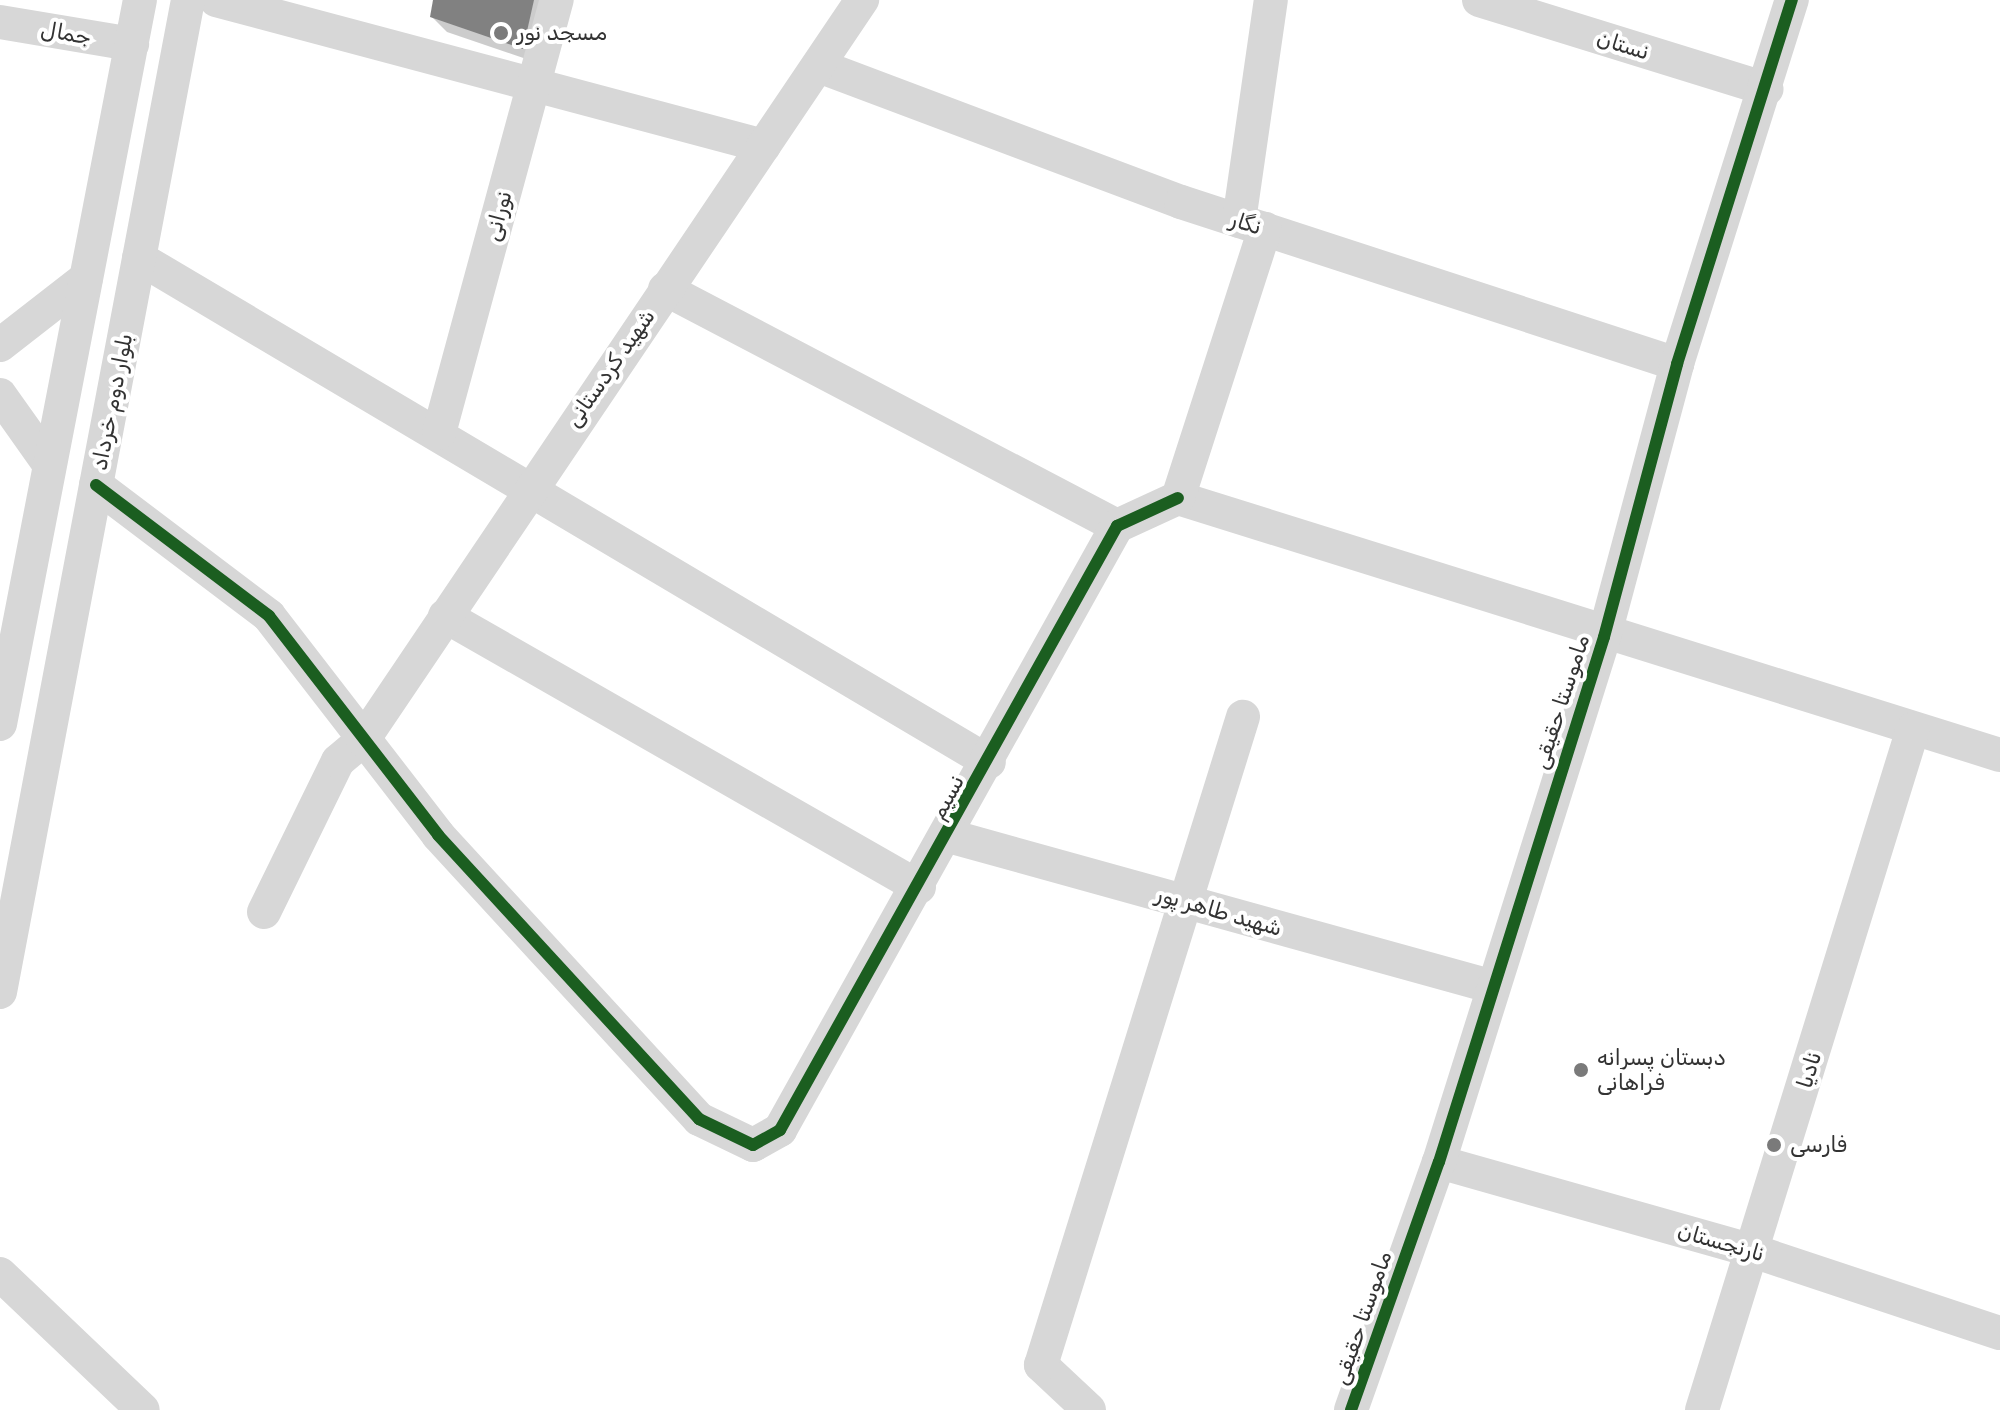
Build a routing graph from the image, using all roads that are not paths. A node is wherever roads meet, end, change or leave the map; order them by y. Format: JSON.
{"nodes":[{"id":1,"x":140,"y":0,"type":"edge"},
{"id":2,"x":188,"y":0,"type":"edge"},
{"id":3,"x":216,"y":0,"type":"edge"},
{"id":4,"x":557,"y":0,"type":"edge"},
{"id":5,"x":862,"y":0,"type":"edge"},
{"id":6,"x":1271,"y":0,"type":"edge"},
{"id":7,"x":1479,"y":0,"type":"edge"},
{"id":8,"x":1792,"y":0,"type":"edge"},
{"id":9,"x":0,"y":22,"type":"edge"},
{"id":10,"x":132,"y":44,"type":"junction"},
{"id":11,"x":819,"y":66,"type":"junction"},
{"id":12,"x":535,"y":81,"type":"junction"},
{"id":13,"x":1767,"y":89,"type":"junction"},
{"id":14,"x":764,"y":146,"type":"junction"},
{"id":15,"x":1252,"y":225,"type":"junction"},
{"id":16,"x":139,"y":258,"type":"junction"},
{"id":17,"x":86,"y":278,"type":"junction"},
{"id":18,"x":665,"y":289,"type":"junction"},
{"id":19,"x":0,"y":345,"type":"edge"},
{"id":20,"x":1677,"y":364,"type":"junction"},
{"id":21,"x":0,"y":395,"type":"edge"},
{"id":22,"x":439,"y":433,"type":"junction"},
{"id":23,"x":49,"y":464,"type":"junction"},
{"id":24,"x":96,"y":485,"type":"junction"},
{"id":25,"x":528,"y":487,"type":"junction"},
{"id":26,"x":1178,"y":498,"type":"junction"},
{"id":27,"x":1117,"y":526,"type":"junction"},
{"id":28,"x":445,"y":616,"type":"junction"},
{"id":29,"x":1604,"y":637,"type":"junction"},
{"id":30,"x":1243,"y":717,"type":"dead end"},
{"id":31,"x":0,"y":724,"type":"edge"},
{"id":32,"x":1913,"y":729,"type":"junction"},
{"id":33,"x":363,"y":740,"type":"junction"},
{"id":34,"x":2000,"y":755,"type":"edge"},
{"id":35,"x":989,"y":762,"type":"junction"},
{"id":36,"x":949,"y":836,"type":"junction"},
{"id":37,"x":12,"y":860,"type":"edge"},
{"id":38,"x":919,"y":887,"type":"junction"},
{"id":39,"x":1190,"y":903,"type":"junction"},
{"id":40,"x":264,"y":912,"type":"dead end"},
{"id":41,"x":1490,"y":986,"type":"junction"},
{"id":42,"x":0,"y":992,"type":"edge"},
{"id":43,"x":1439,"y":1162,"type":"junction"},
{"id":44,"x":1753,"y":1251,"type":"junction"},
{"id":45,"x":0,"y":1274,"type":"edge"},
{"id":46,"x":2000,"y":1333,"type":"edge"},
{"id":47,"x":143,"y":1410,"type":"edge"},
{"id":48,"x":1089,"y":1410,"type":"edge"},
{"id":49,"x":1351,"y":1410,"type":"edge"},
{"id":50,"x":1702,"y":1410,"type":"edge"}],
"edges":[{"from":1,"to":10,"type":"street"},
{"from":2,"to":16,"type":"street","name":"بلوار دوم خرداد"},
{"from":3,"to":12,"type":"street"},
{"from":4,"to":12,"type":"street","name":"نورانی"},
{"from":5,"to":11,"type":"street","name":"شهید کردستانی"},
{"from":6,"to":15,"type":"street"},
{"from":7,"to":13,"type":"street","name":"نستان"},
{"from":8,"to":13,"type":"street","name":"ماموستا حقیقی"},
{"from":9,"to":10,"type":"street","name":"جمال"},
{"from":10,"to":17,"type":"street"},
{"from":11,"to":14,"type":"street","name":"شهید کردستانی"},
{"from":11,"to":15,"type":"street","name":"نگار"},
{"from":12,"to":14,"type":"street"},
{"from":12,"to":22,"type":"street","name":"نورانی"},
{"from":13,"to":20,"type":"street","name":"ماموستا حقیقی"},
{"from":14,"to":18,"type":"street","name":"شهید کردستانی"},
{"from":15,"to":20,"type":"street","name":"نگار"},
{"from":15,"to":26,"type":"street"},
{"from":16,"to":22,"type":"street"},
{"from":16,"to":24,"type":"street","name":"بلوار دوم خرداد"},
{"from":17,"to":19,"type":"street"},
{"from":17,"to":23,"type":"street"},
{"from":18,"to":25,"type":"street","name":"شهید کردستانی"},
{"from":18,"to":27,"type":"street"},
{"from":20,"to":29,"type":"street","name":"ماموستا حقیقی"},
{"from":21,"to":23,"type":"street"},
{"from":22,"to":25,"type":"street"},
{"from":23,"to":31,"type":"street"},
{"from":24,"to":33,"type":"street"},
{"from":24,"to":37,"type":"street","name":"بلوار دوم خرداد"},
{"from":25,"to":28,"type":"street","name":"شهید کردستانی"},
{"from":25,"to":35,"type":"street"},
{"from":26,"to":27,"type":"street"},
{"from":26,"to":29,"type":"street"},
{"from":27,"to":35,"type":"street","name":"نسیم"},
{"from":28,"to":33,"type":"street","name":"شهید کردستانی"},
{"from":28,"to":38,"type":"street"},
{"from":29,"to":32,"type":"street"},
{"from":29,"to":41,"type":"street","name":"ماموستا حقیقی"},
{"from":30,"to":39,"type":"street"},
{"from":32,"to":34,"type":"street"},
{"from":32,"to":44,"type":"street","name":"نادیا"},
{"from":33,"to":38,"type":"street","name":"نسیم"},
{"from":33,"to":40,"type":"street","name":"شهید کردستانی"},
{"from":35,"to":36,"type":"street","name":"نسیم"},
{"from":36,"to":38,"type":"street","name":"نسیم"},
{"from":36,"to":39,"type":"street","name":"شهید طاهر پور"},
{"from":37,"to":42,"type":"street","name":"بلوار دوم خرداد"},
{"from":39,"to":41,"type":"street","name":"شهید طاهر پور"},
{"from":39,"to":48,"type":"street"},
{"from":41,"to":43,"type":"street","name":"ماموستا حقیقی"},
{"from":43,"to":44,"type":"street","name":"نارنجستان"},
{"from":43,"to":49,"type":"street","name":"ماموستا حقیقی"},
{"from":44,"to":46,"type":"street","name":"نارنجستان"},
{"from":44,"to":50,"type":"street","name":"نادیا"},
{"from":45,"to":47,"type":"street"}]}
